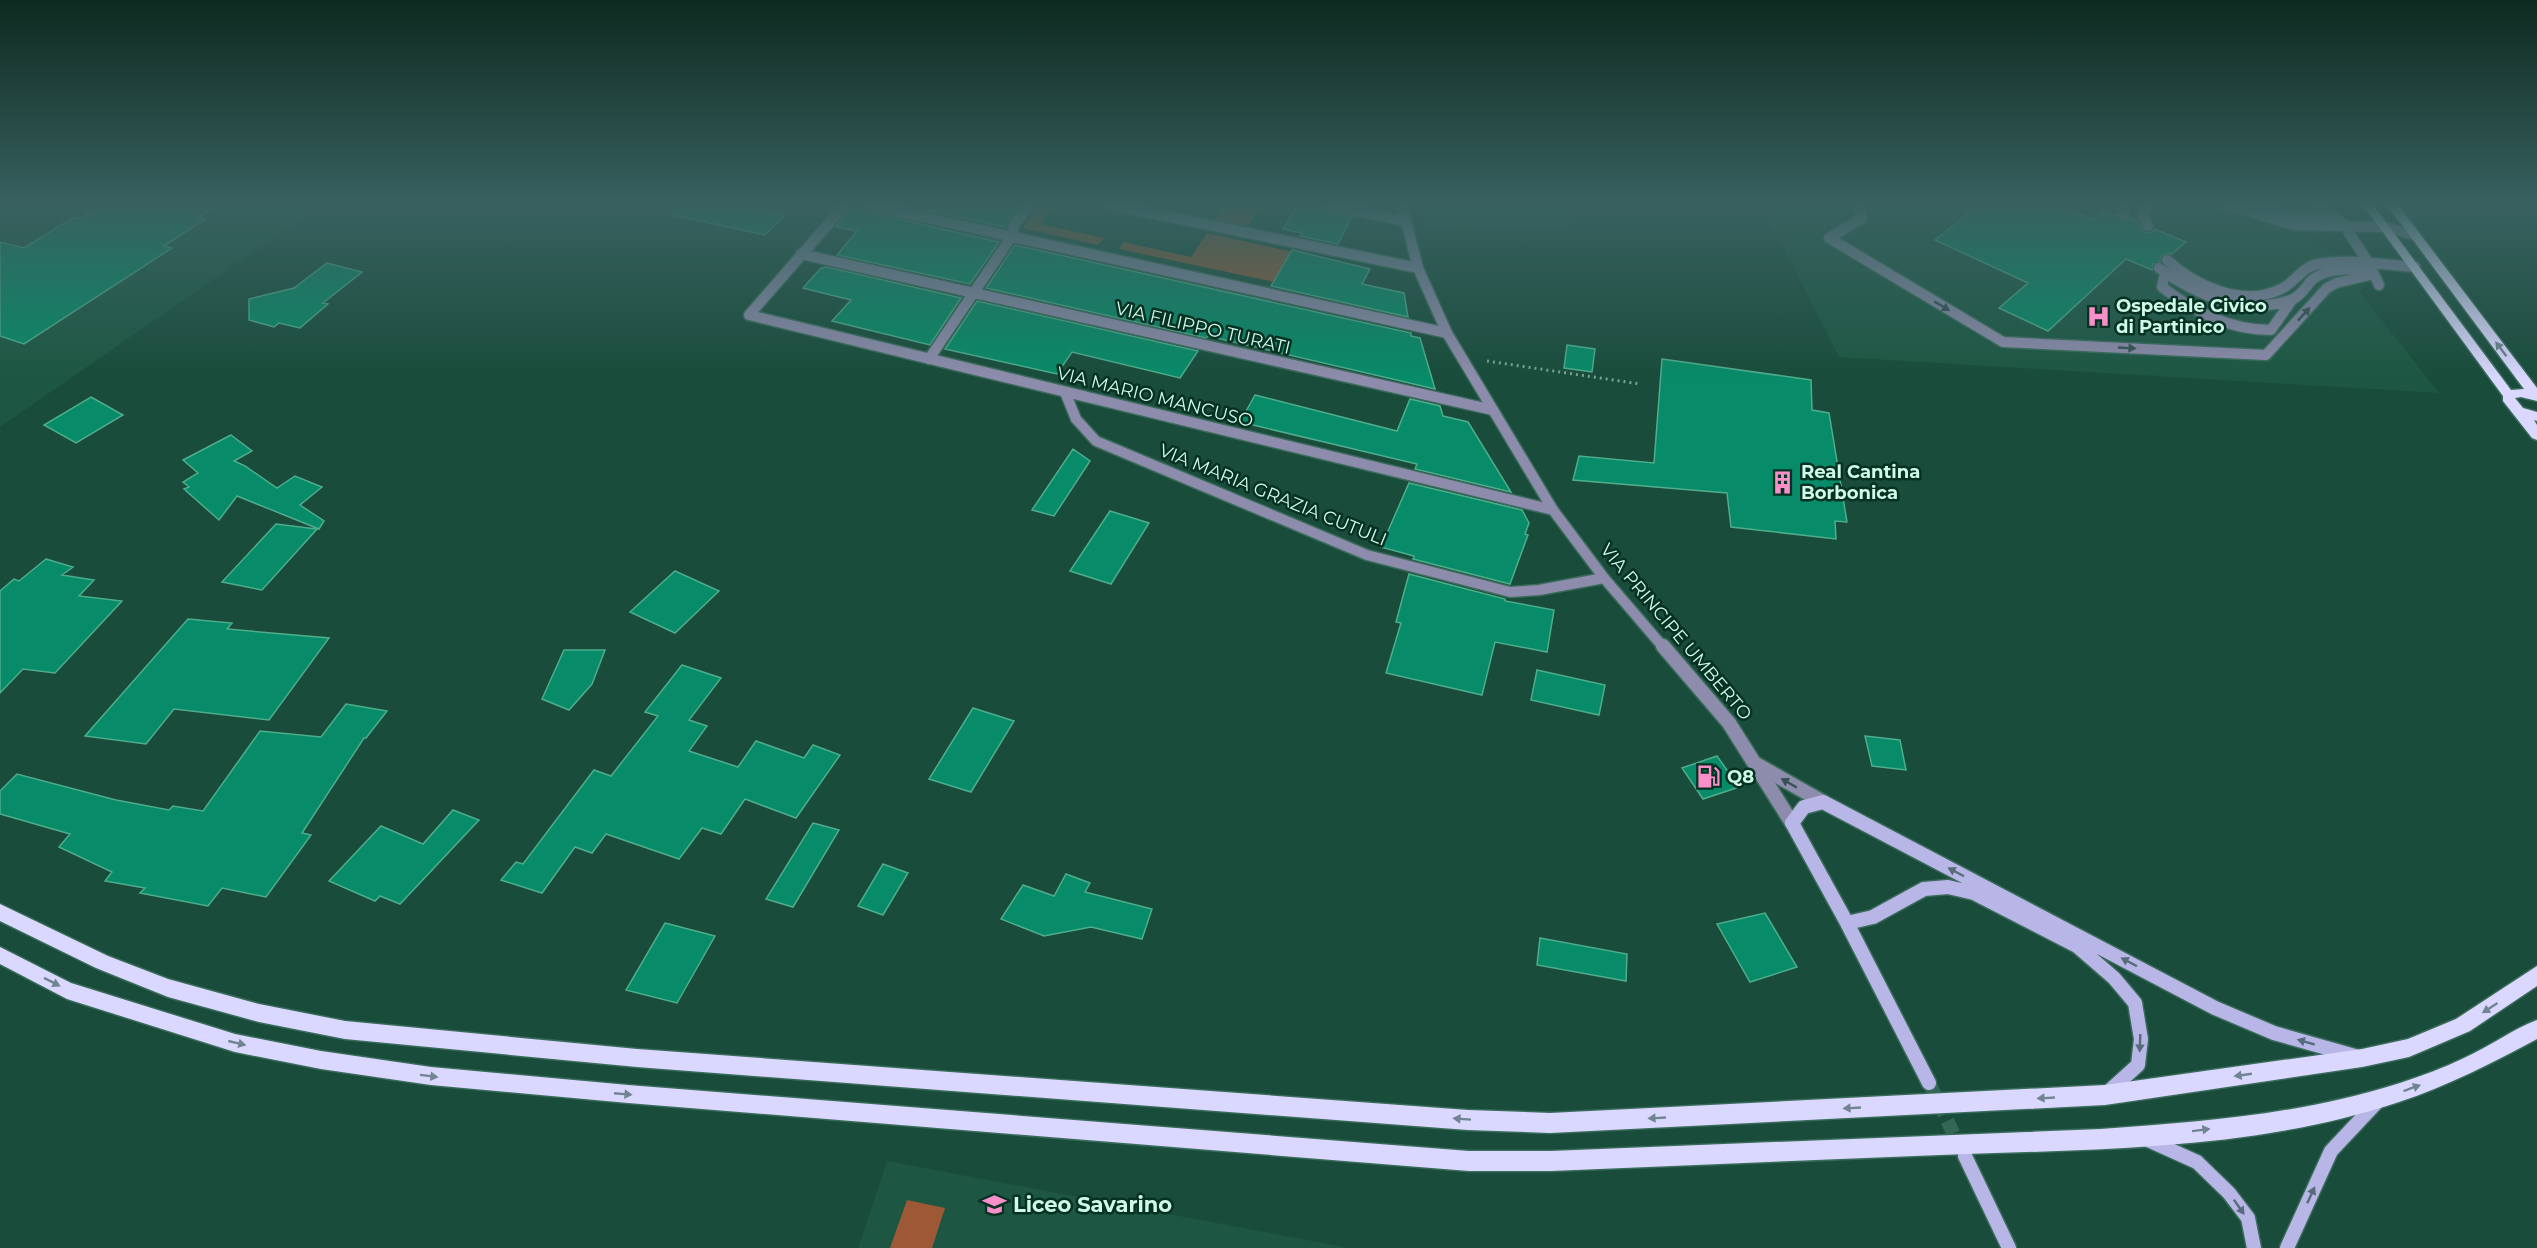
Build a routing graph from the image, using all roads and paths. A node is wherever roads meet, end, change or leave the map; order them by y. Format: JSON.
{"nodes":[{"id":1,"x":793,"y":263,"type":"edge"},
{"id":2,"x":842,"y":263,"type":"edge"},
{"id":3,"x":993,"y":263,"type":"edge"},
{"id":4,"x":1134,"y":263,"type":"edge"},
{"id":5,"x":1396,"y":263,"type":"edge"},
{"id":6,"x":1418,"y":263,"type":"edge"},
{"id":7,"x":1871,"y":263,"type":"edge"},
{"id":8,"x":2171,"y":263,"type":"edge"},
{"id":9,"x":2329,"y":263,"type":"edge"},
{"id":10,"x":2352,"y":263,"type":"edge"},
{"id":11,"x":2368,"y":263,"type":"edge"},
{"id":12,"x":2412,"y":263,"type":"edge"},
{"id":13,"x":2436,"y":263,"type":"edge"},
{"id":14,"x":2415,"y":267,"type":"junction"},
{"id":15,"x":1419,"y":268,"type":"junction"},
{"id":16,"x":2372,"y":269,"type":"junction"},
{"id":17,"x":2379,"y":285,"type":"dead end"},
{"id":18,"x":973,"y":293,"type":"junction"},
{"id":19,"x":2292,"y":300,"type":"junction"},
{"id":20,"x":1447,"y":333,"type":"junction"},
{"id":21,"x":1462,"y":357,"type":"junction"},
{"id":22,"x":929,"y":359,"type":"junction"},
{"id":23,"x":1640,"y":384,"type":"dead end"},
{"id":24,"x":1065,"y":392,"type":"junction"},
{"id":25,"x":2509,"y":396,"type":"junction"},
{"id":26,"x":2536,"y":396,"type":"edge"},
{"id":27,"x":1493,"y":410,"type":"junction"},
{"id":28,"x":2521,"y":412,"type":"junction"},
{"id":29,"x":2537,"y":417,"type":"edge"},
{"id":30,"x":2537,"y":435,"type":"edge"},
{"id":31,"x":1553,"y":510,"type":"junction"},
{"id":32,"x":1604,"y":578,"type":"junction"},
{"id":33,"x":1755,"y":764,"type":"junction"},
{"id":34,"x":1823,"y":802,"type":"junction"},
{"id":35,"x":1792,"y":823,"type":"junction"},
{"id":36,"x":0,"y":912,"type":"edge"},
{"id":37,"x":1847,"y":923,"type":"junction"},
{"id":38,"x":0,"y":955,"type":"edge"},
{"id":39,"x":2537,"y":974,"type":"edge"},
{"id":40,"x":2537,"y":1029,"type":"edge"},
{"id":41,"x":2362,"y":1058,"type":"junction"},
{"id":42,"x":1929,"y":1083,"type":"tunnel mouth"},
{"id":43,"x":2105,"y":1095,"type":"junction"},
{"id":44,"x":2379,"y":1100,"type":"junction"},
{"id":45,"x":2143,"y":1137,"type":"junction"},
{"id":46,"x":1965,"y":1156,"type":"tunnel mouth"},
{"id":47,"x":2009,"y":1248,"type":"edge"},
{"id":48,"x":2254,"y":1248,"type":"edge"},
{"id":49,"x":2287,"y":1248,"type":"edge"}],
"edges":[{"from":1,"to":22,"type":"street","name":"VIA MARIO MANCUSO"},
{"from":2,"to":18,"type":"street","name":"VIA FILIPPO TURATI"},
{"from":3,"to":18,"type":"street"},
{"from":4,"to":20,"type":"street"},
{"from":5,"to":15,"type":"street"},
{"from":6,"to":15,"type":"street","name":"VIA PRINCIPE UMBERTO"},
{"from":7,"to":16,"type":"street","one_way":true},
{"from":8,"to":9,"type":"street"},
{"from":10,"to":16,"type":"street"},
{"from":11,"to":16,"type":"street"},
{"from":12,"to":14,"type":"main road"},
{"from":26,"to":13,"type":"main road","one_way":true},
{"from":14,"to":16,"type":"street"},
{"from":14,"to":25,"type":"main road"},
{"from":15,"to":20,"type":"street","name":"VIA PRINCIPE UMBERTO"},
{"from":16,"to":17,"type":"street"},
{"from":16,"to":19,"type":"street"},
{"from":18,"to":22,"type":"street"},
{"from":18,"to":27,"type":"street","name":"VIA FILIPPO TURATI"},
{"from":19,"to":19,"type":"street"},
{"from":20,"to":21,"type":"street","name":"VIA PRINCIPE UMBERTO"},
{"from":21,"to":23,"type":"path"},
{"from":21,"to":27,"type":"street","name":"VIA PRINCIPE UMBERTO"},
{"from":22,"to":24,"type":"street","name":"VIA MARIO MANCUSO"},
{"from":24,"to":31,"type":"street","name":"VIA MARIO MANCUSO"},
{"from":24,"to":32,"type":"street","name":"VIA MARIA GRAZIA CUTULI"},
{"from":25,"to":26,"type":"main road"},
{"from":25,"to":28,"type":"main road"},
{"from":27,"to":31,"type":"street","name":"VIA PRINCIPE UMBERTO"},
{"from":28,"to":29,"type":"main road"},
{"from":28,"to":30,"type":"main road"},
{"from":31,"to":32,"type":"street","name":"VIA PRINCIPE UMBERTO"},
{"from":32,"to":33,"type":"street","name":"VIA PRINCIPE UMBERTO"},
{"from":34,"to":33,"type":"street","one_way":true},
{"from":33,"to":35,"type":"street","name":"VIA PRINCIPE UMBERTO"},
{"from":34,"to":35,"type":"main road"},
{"from":41,"to":34,"type":"main road","one_way":true},
{"from":35,"to":37,"type":"main road","name":"VIA PRINCIPE UMBERTO"},
{"from":43,"to":36,"type":"main road","one_way":true},
{"from":37,"to":42,"type":"main road","name":"VIA PRINCIPE UMBERTO"},
{"from":37,"to":43,"type":"main road","one_way":true},
{"from":38,"to":45,"type":"main road","one_way":true},
{"from":39,"to":41,"type":"main road","one_way":true},
{"from":44,"to":40,"type":"main road","one_way":true},
{"from":41,"to":43,"type":"main road","one_way":true},
{"from":45,"to":44,"type":"main road","one_way":true},
{"from":49,"to":44,"type":"main road","one_way":true},
{"from":45,"to":48,"type":"main road","one_way":true},
{"from":46,"to":47,"type":"main road"}]}
